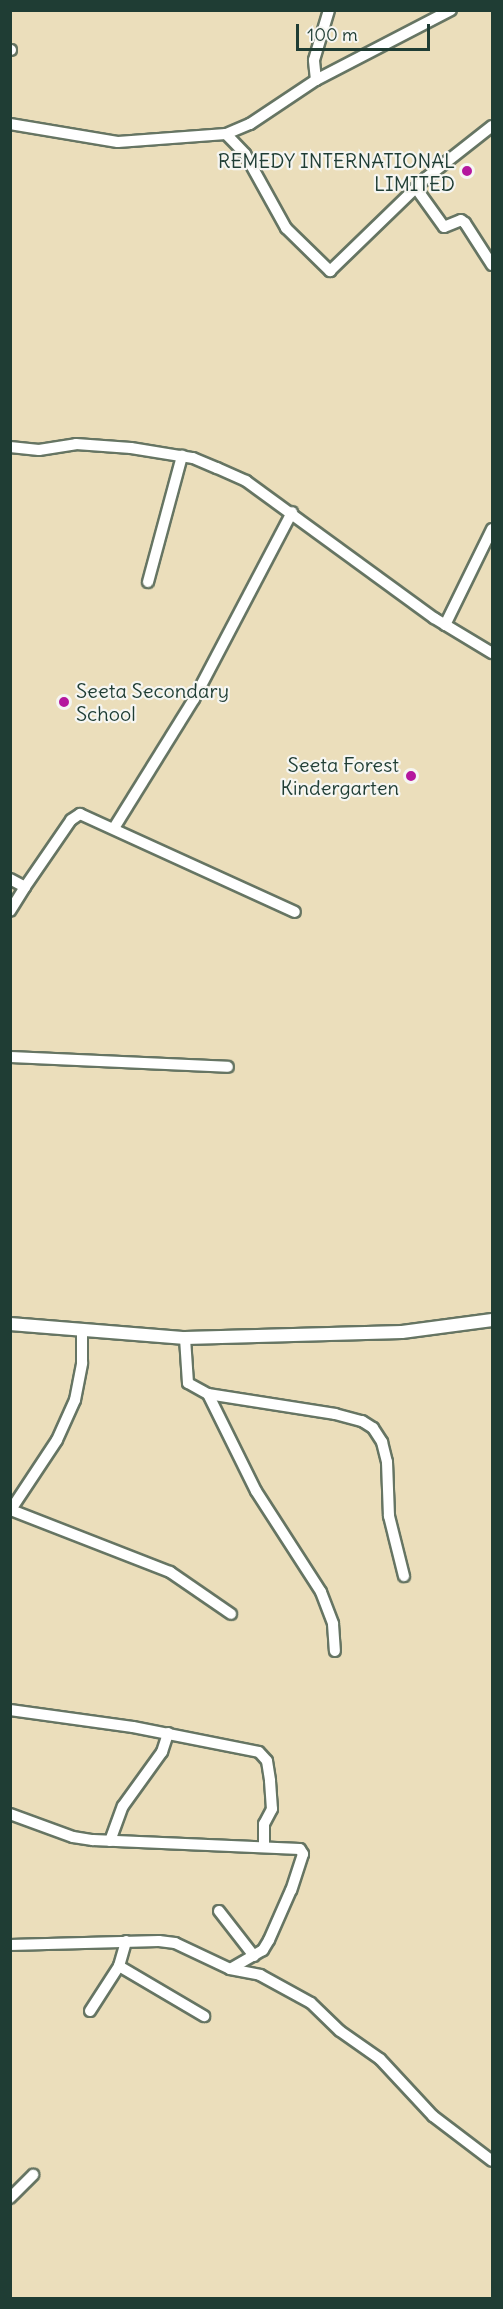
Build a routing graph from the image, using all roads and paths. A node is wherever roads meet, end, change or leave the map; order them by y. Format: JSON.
{"nodes":[{"id":1,"x":329,"y":10,"type":"edge"},
{"id":2,"x":451,"y":10,"type":"edge"},
{"id":3,"x":316,"y":80,"type":"junction"},
{"id":4,"x":10,"y":124,"type":"edge"},
{"id":5,"x":492,"y":126,"type":"edge"},
{"id":6,"x":226,"y":134,"type":"junction"},
{"id":7,"x":416,"y":188,"type":"junction"},
{"id":8,"x":492,"y":265,"type":"edge"},
{"id":9,"x":10,"y":447,"type":"edge"},
{"id":10,"x":182,"y":456,"type":"junction"},
{"id":11,"x":292,"y":512,"type":"junction"},
{"id":12,"x":492,"y":529,"type":"edge"},
{"id":13,"x":148,"y":582,"type":"dead end"},
{"id":14,"x":445,"y":625,"type":"junction"},
{"id":15,"x":492,"y":653,"type":"edge"},
{"id":16,"x":114,"y":828,"type":"junction"},
{"id":17,"x":10,"y":879,"type":"edge"},
{"id":18,"x":25,"y":887,"type":"junction"},
{"id":19,"x":10,"y":911,"type":"edge"},
{"id":20,"x":295,"y":912,"type":"dead end"},
{"id":21,"x":10,"y":1057,"type":"edge"},
{"id":22,"x":228,"y":1067,"type":"dead end"},
{"id":23,"x":492,"y":1320,"type":"edge"},
{"id":24,"x":10,"y":1324,"type":"edge"},
{"id":25,"x":82,"y":1329,"type":"junction"},
{"id":26,"x":185,"y":1338,"type":"junction"},
{"id":27,"x":208,"y":1394,"type":"junction"},
{"id":28,"x":11,"y":1510,"type":"edge"},
{"id":29,"x":404,"y":1576,"type":"dead end"},
{"id":30,"x":231,"y":1614,"type":"dead end"},
{"id":31,"x":335,"y":1651,"type":"dead end"},
{"id":32,"x":10,"y":1710,"type":"edge"},
{"id":33,"x":168,"y":1733,"type":"junction"},
{"id":34,"x":10,"y":1814,"type":"edge"},
{"id":35,"x":110,"y":1841,"type":"junction"},
{"id":36,"x":264,"y":1845,"type":"junction"},
{"id":37,"x":219,"y":1911,"type":"dead end"},
{"id":38,"x":126,"y":1941,"type":"junction"},
{"id":39,"x":10,"y":1945,"type":"edge"},
{"id":40,"x":254,"y":1956,"type":"junction"},
{"id":41,"x":119,"y":1966,"type":"junction"},
{"id":42,"x":230,"y":1969,"type":"junction"},
{"id":43,"x":90,"y":2011,"type":"dead end"},
{"id":44,"x":204,"y":2016,"type":"dead end"},
{"id":45,"x":492,"y":2161,"type":"edge"},
{"id":46,"x":33,"y":2175,"type":"dead end"},
{"id":47,"x":10,"y":2198,"type":"edge"}],
"edges":[{"from":1,"to":3,"type":"street"},
{"from":2,"to":3,"type":"street"},
{"from":3,"to":6,"type":"street"},
{"from":4,"to":6,"type":"street"},
{"from":5,"to":7,"type":"street"},
{"from":6,"to":7,"type":"street"},
{"from":7,"to":8,"type":"street"},
{"from":9,"to":10,"type":"street"},
{"from":10,"to":11,"type":"street"},
{"from":10,"to":13,"type":"street"},
{"from":11,"to":14,"type":"street"},
{"from":11,"to":16,"type":"street"},
{"from":12,"to":14,"type":"street"},
{"from":14,"to":15,"type":"street"},
{"from":16,"to":18,"type":"street"},
{"from":16,"to":20,"type":"street"},
{"from":17,"to":18,"type":"street"},
{"from":18,"to":19,"type":"street"},
{"from":21,"to":22,"type":"street"},
{"from":23,"to":26,"type":"street"},
{"from":24,"to":25,"type":"street"},
{"from":25,"to":26,"type":"street"},
{"from":25,"to":28,"type":"street"},
{"from":26,"to":27,"type":"street"},
{"from":27,"to":29,"type":"street"},
{"from":27,"to":31,"type":"street"},
{"from":28,"to":30,"type":"street"},
{"from":32,"to":33,"type":"street"},
{"from":33,"to":35,"type":"street"},
{"from":33,"to":36,"type":"street"},
{"from":34,"to":35,"type":"street"},
{"from":35,"to":36,"type":"street"},
{"from":36,"to":40,"type":"street"},
{"from":37,"to":40,"type":"street"},
{"from":38,"to":39,"type":"street"},
{"from":38,"to":41,"type":"street"},
{"from":38,"to":42,"type":"street"},
{"from":40,"to":42,"type":"street"},
{"from":41,"to":43,"type":"street"},
{"from":41,"to":44,"type":"street"},
{"from":42,"to":45,"type":"street"},
{"from":46,"to":47,"type":"street"}]}
